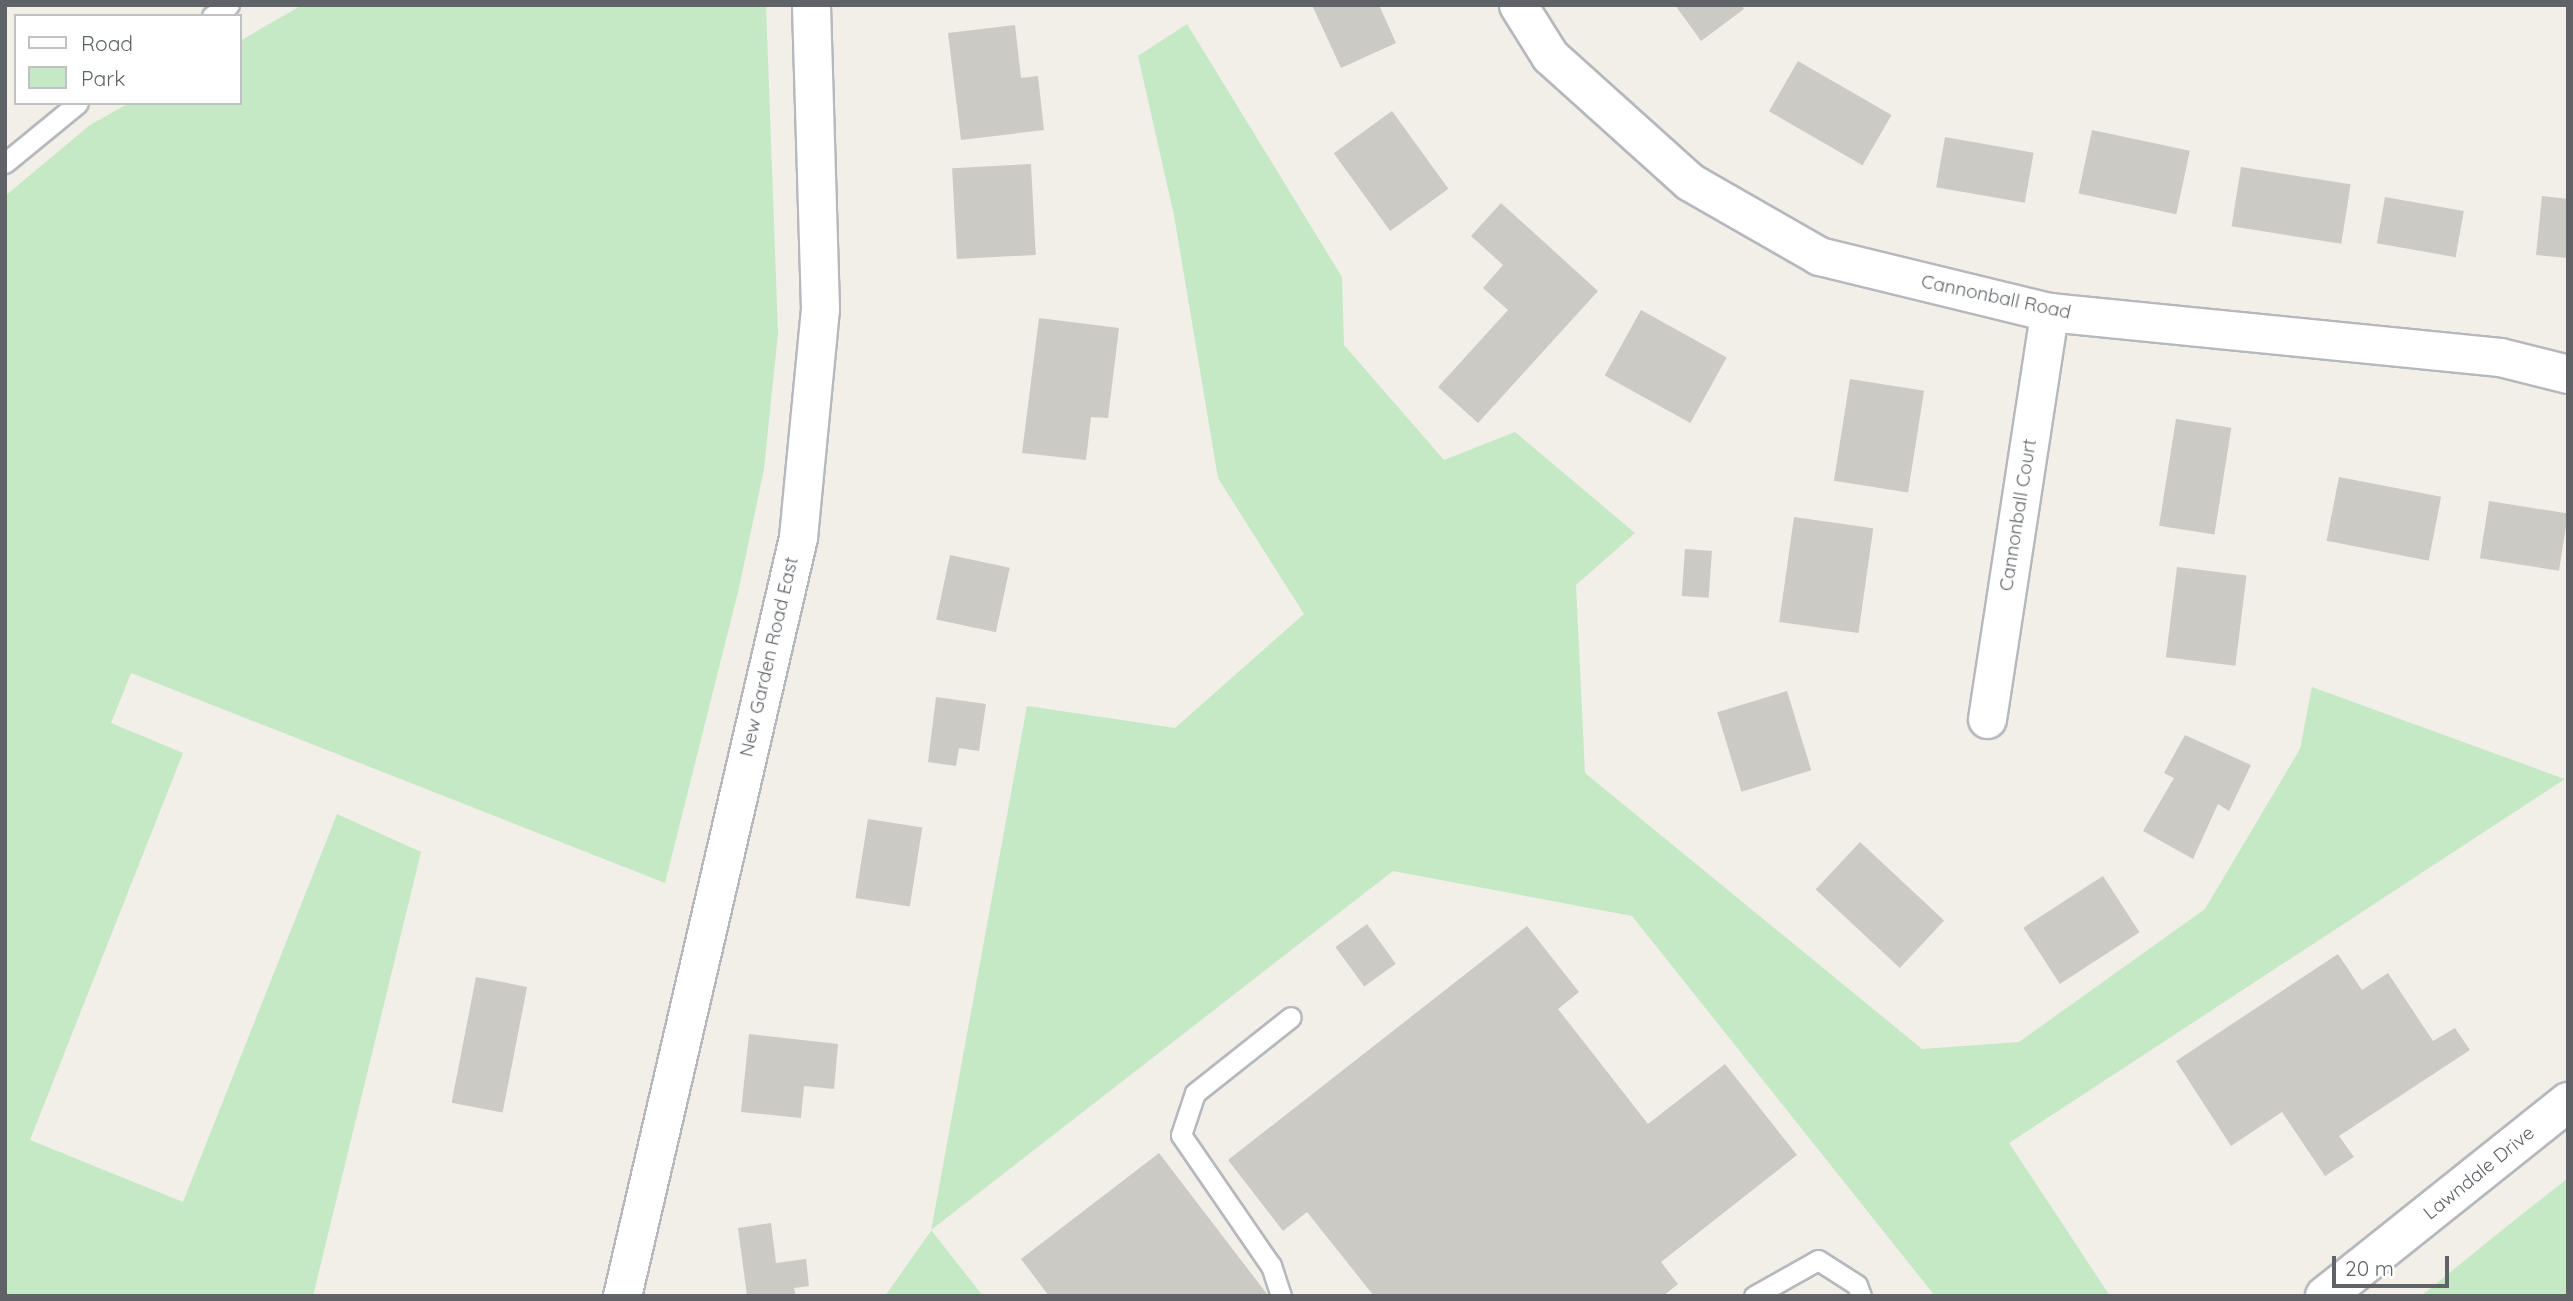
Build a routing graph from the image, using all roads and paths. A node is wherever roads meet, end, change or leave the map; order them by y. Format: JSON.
{"nodes":[{"id":1,"x":811,"y":5,"type":"edge"},
{"id":2,"x":1518,"y":5,"type":"edge"},
{"id":3,"x":76,"y":105,"type":"edge"},
{"id":4,"x":5,"y":163,"type":"edge"},
{"id":5,"x":2049,"y":312,"type":"junction"},
{"id":6,"x":2568,"y":374,"type":"edge"},
{"id":7,"x":1987,"y":719,"type":"dead end"},
{"id":8,"x":1291,"y":1017,"type":"dead end"},
{"id":9,"x":2568,"y":1102,"type":"edge"},
{"id":10,"x":622,"y":1296,"type":"edge"},
{"id":11,"x":1281,"y":1296,"type":"edge"},
{"id":12,"x":1754,"y":1296,"type":"edge"},
{"id":13,"x":1861,"y":1296,"type":"edge"},
{"id":14,"x":2325,"y":1296,"type":"edge"}],
"edges":[{"from":1,"to":10,"type":"street","name":"New Garden Road East"},
{"from":2,"to":5,"type":"street","name":"Cannonball Road"},
{"from":3,"to":4,"type":"lane"},
{"from":5,"to":6,"type":"street","name":"Cannonball Road"},
{"from":5,"to":7,"type":"street","name":"Cannonball Court"},
{"from":8,"to":11,"type":"lane"},
{"from":9,"to":14,"type":"main road","name":"Lawndale Drive"},
{"from":12,"to":13,"type":"lane"}]}
